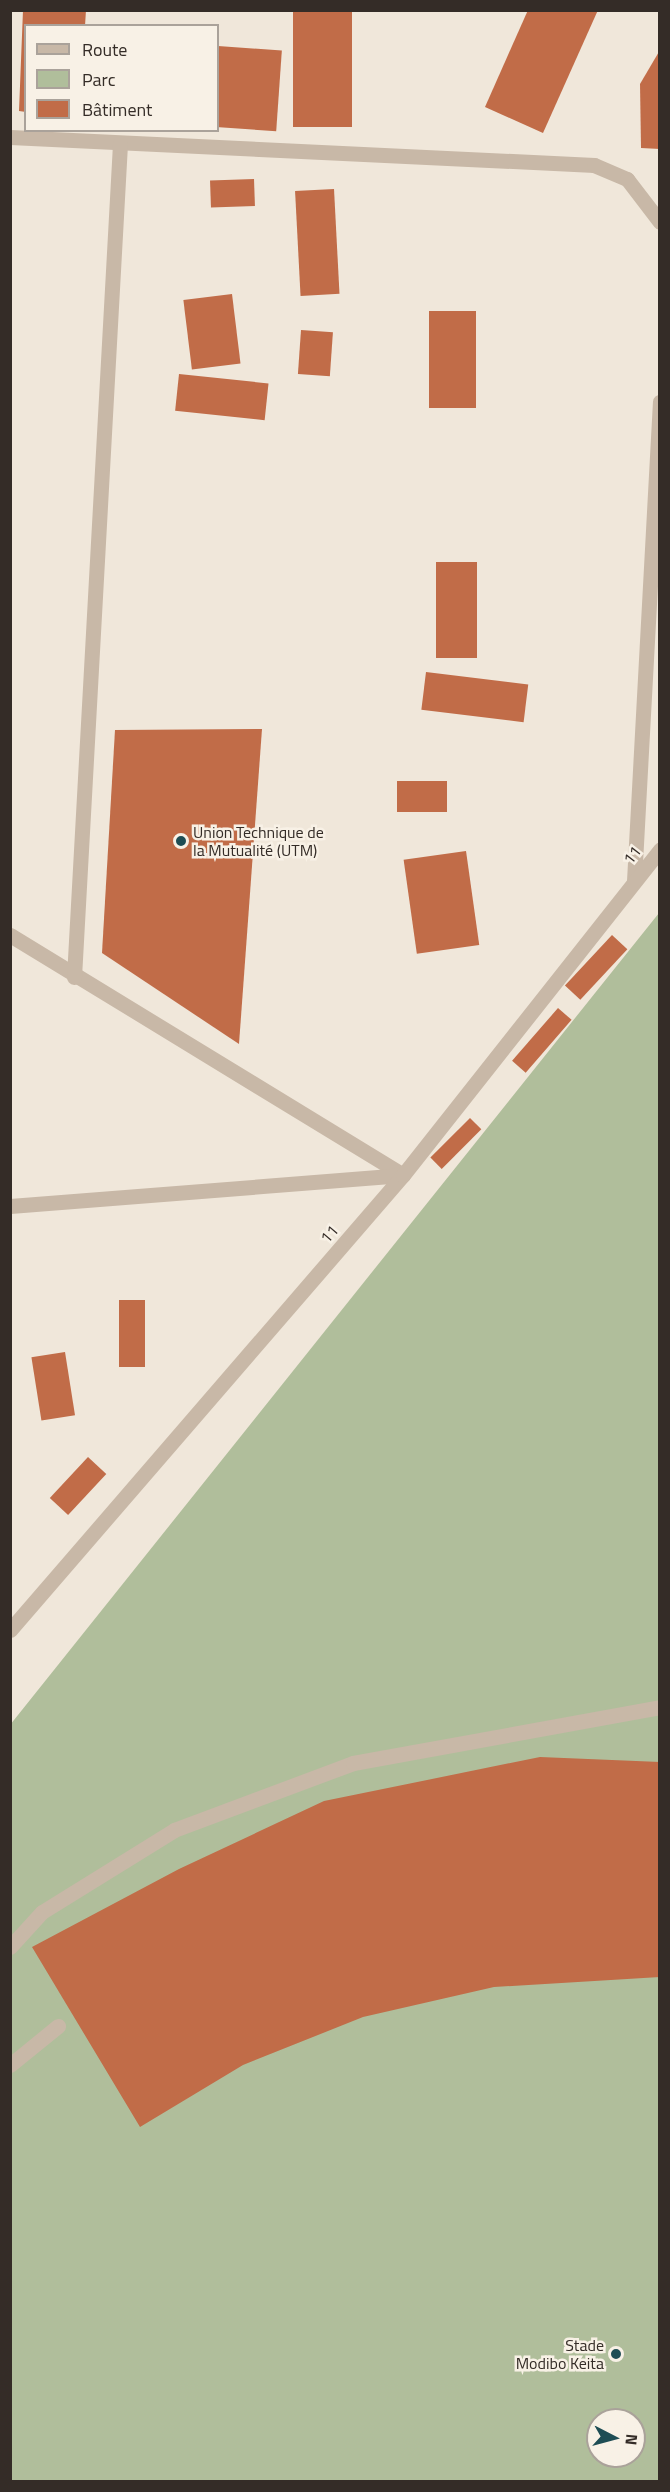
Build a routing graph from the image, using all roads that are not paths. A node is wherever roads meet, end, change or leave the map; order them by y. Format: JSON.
{"nodes":[{"id":1,"x":10,"y":137,"type":"edge"},
{"id":2,"x":120,"y":143,"type":"junction"},
{"id":3,"x":660,"y":222,"type":"edge"},
{"id":4,"x":660,"y":402,"type":"edge"},
{"id":5,"x":660,"y":849,"type":"edge"},
{"id":6,"x":634,"y":881,"type":"junction"},
{"id":7,"x":10,"y":935,"type":"edge"},
{"id":8,"x":74,"y":977,"type":"junction"},
{"id":9,"x":403,"y":1175,"type":"junction"},
{"id":10,"x":10,"y":1206,"type":"edge"},
{"id":11,"x":10,"y":1630,"type":"edge"},
{"id":12,"x":660,"y":1707,"type":"edge"},
{"id":13,"x":10,"y":1947,"type":"edge"},
{"id":14,"x":58,"y":2026,"type":"dead end"},
{"id":15,"x":10,"y":2066,"type":"edge"}],
"edges":[{"from":1,"to":2,"type":"street"},
{"from":2,"to":3,"type":"street"},
{"from":2,"to":8,"type":"street"},
{"from":4,"to":6,"type":"street"},
{"from":5,"to":6,"type":"street","name":"11"},
{"from":6,"to":9,"type":"street","name":"11"},
{"from":7,"to":8,"type":"street"},
{"from":8,"to":9,"type":"street"},
{"from":9,"to":10,"type":"street"},
{"from":9,"to":11,"type":"street","name":"11"},
{"from":12,"to":13,"type":"street"},
{"from":14,"to":15,"type":"street"}]}
